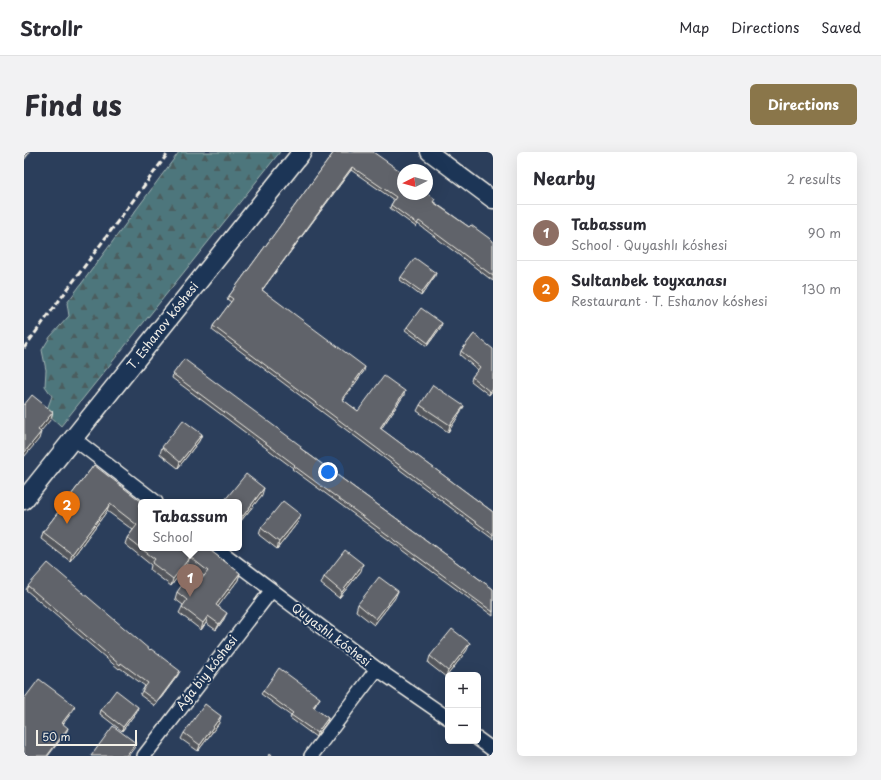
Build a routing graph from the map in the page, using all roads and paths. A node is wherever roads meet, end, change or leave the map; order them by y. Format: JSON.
{"nodes":[{"id":1,"x":302,"y":152,"type":"edge"},
{"id":2,"x":428,"y":152,"type":"edge"},
{"id":3,"x":493,"y":200,"type":"edge"},
{"id":4,"x":73,"y":438,"type":"junction"},
{"id":5,"x":152,"y":499,"type":"edge"},
{"id":6,"x":24,"y":500,"type":"edge"},
{"id":7,"x":220,"y":551,"type":"edge"},
{"id":8,"x":271,"y":591,"type":"junction"},
{"id":9,"x":377,"y":669,"type":"junction"},
{"id":10,"x":445,"y":716,"type":"edge"},
{"id":11,"x":144,"y":756,"type":"edge"},
{"id":12,"x":311,"y":756,"type":"edge"}],
"edges":[{"from":1,"to":4,"type":"main road","name":"T. Eshanov kóshesi"},
{"from":2,"to":3,"type":"street"},
{"from":4,"to":5,"type":"street"},
{"from":4,"to":6,"type":"main road","name":"T. Eshanov kóshesi"},
{"from":7,"to":8,"type":"street","name":"Quyashlı kóshesi"},
{"from":8,"to":9,"type":"street","name":"Quyashlı kóshesi"},
{"from":8,"to":11,"type":"street","name":"Aǵa biy kóshesi"},
{"from":9,"to":10,"type":"street","name":"Quyashlı kóshesi"},
{"from":9,"to":12,"type":"street"}]}
